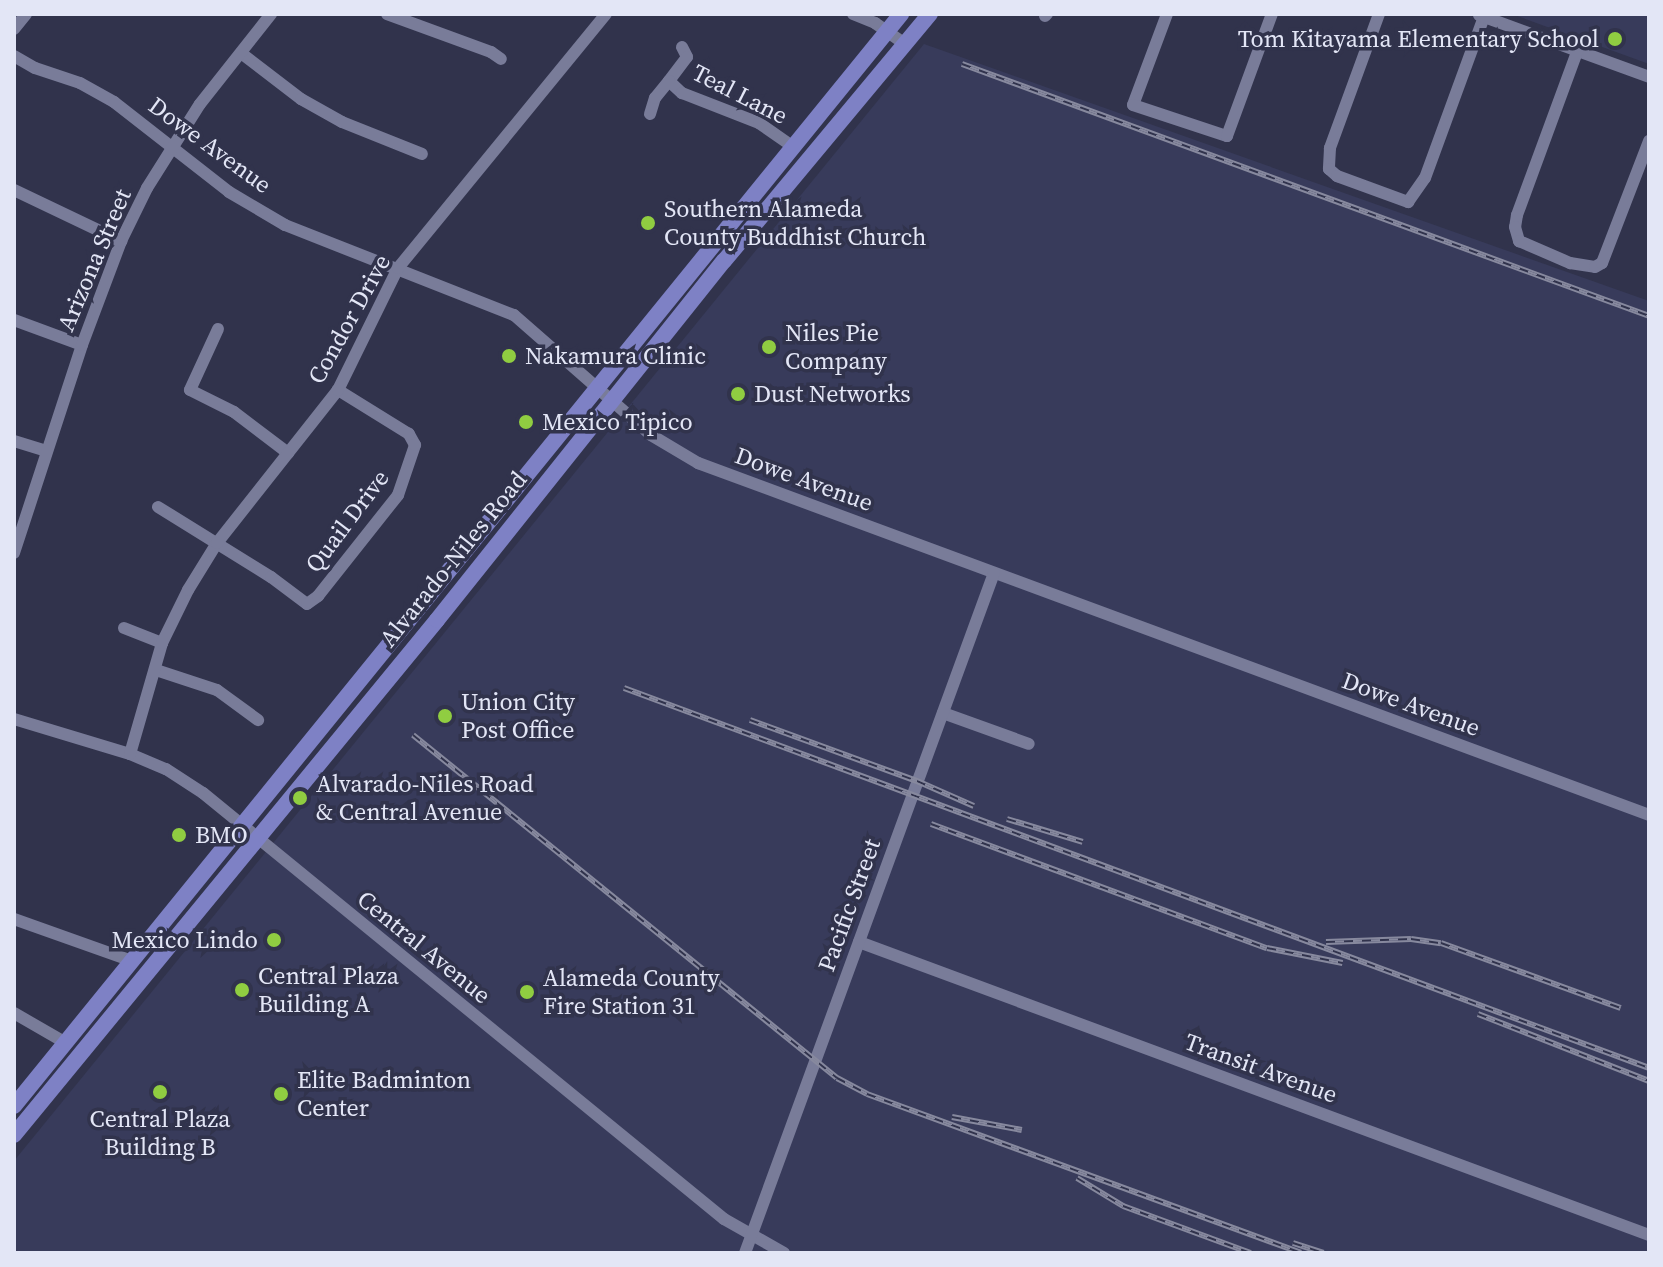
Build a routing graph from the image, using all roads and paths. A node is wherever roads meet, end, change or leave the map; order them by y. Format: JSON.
{"nodes":[{"id":1,"x":26,"y":14,"type":"edge"},
{"id":2,"x":271,"y":14,"type":"edge"},
{"id":3,"x":387,"y":14,"type":"edge"},
{"id":4,"x":606,"y":14,"type":"edge"},
{"id":5,"x":853,"y":14,"type":"edge"},
{"id":6,"x":901,"y":14,"type":"edge"},
{"id":7,"x":930,"y":14,"type":"edge"},
{"id":8,"x":1167,"y":14,"type":"edge"},
{"id":9,"x":1272,"y":14,"type":"edge"},
{"id":10,"x":1379,"y":14,"type":"edge"},
{"id":11,"x":1482,"y":15,"type":"edge"},
{"id":12,"x":14,"y":29,"type":"edge"},
{"id":13,"x":888,"y":30,"type":"junction"},
{"id":14,"x":905,"y":44,"type":"junction"},
{"id":15,"x":682,"y":47,"type":"dead end"},
{"id":16,"x":1577,"y":52,"type":"junction"},
{"id":17,"x":241,"y":53,"type":"junction"},
{"id":18,"x":14,"y":56,"type":"edge"},
{"id":19,"x":501,"y":59,"type":"dead end"},
{"id":20,"x":1649,"y":77,"type":"edge"},
{"id":21,"x":669,"y":81,"type":"junction"},
{"id":22,"x":650,"y":114,"type":"dead end"},
{"id":23,"x":1649,"y":141,"type":"edge"},
{"id":24,"x":174,"y":146,"type":"junction"},
{"id":25,"x":792,"y":146,"type":"junction"},
{"id":26,"x":422,"y":154,"type":"dead end"},
{"id":27,"x":14,"y":190,"type":"edge"},
{"id":28,"x":121,"y":241,"type":"junction"},
{"id":29,"x":398,"y":268,"type":"junction"},
{"id":30,"x":14,"y":320,"type":"edge"},
{"id":31,"x":218,"y":329,"type":"dead end"},
{"id":32,"x":82,"y":345,"type":"junction"},
{"id":33,"x":598,"y":387,"type":"junction"},
{"id":34,"x":338,"y":390,"type":"junction"},
{"id":35,"x":612,"y":400,"type":"junction"},
{"id":36,"x":14,"y":441,"type":"edge"},
{"id":37,"x":46,"y":451,"type":"junction"},
{"id":38,"x":288,"y":453,"type":"junction"},
{"id":39,"x":158,"y":507,"type":"dead end"},
{"id":40,"x":217,"y":543,"type":"junction"},
{"id":41,"x":14,"y":553,"type":"edge"},
{"id":42,"x":994,"y":573,"type":"junction"},
{"id":43,"x":124,"y":628,"type":"dead end"},
{"id":44,"x":162,"y":643,"type":"junction"},
{"id":45,"x":156,"y":670,"type":"junction"},
{"id":46,"x":943,"y":713,"type":"junction"},
{"id":47,"x":14,"y":719,"type":"edge"},
{"id":48,"x":258,"y":720,"type":"dead end"},
{"id":49,"x":1029,"y":744,"type":"dead end"},
{"id":50,"x":130,"y":754,"type":"junction"},
{"id":51,"x":1649,"y":815,"type":"edge"},
{"id":52,"x":242,"y":826,"type":"junction"},
{"id":53,"x":258,"y":840,"type":"junction"},
{"id":54,"x":14,"y":919,"type":"edge"},
{"id":55,"x":859,"y":942,"type":"junction"},
{"id":56,"x":132,"y":961,"type":"junction"},
{"id":57,"x":14,"y":1013,"type":"edge"},
{"id":58,"x":66,"y":1043,"type":"junction"},
{"id":59,"x":14,"y":1106,"type":"edge"},
{"id":60,"x":14,"y":1135,"type":"edge"},
{"id":61,"x":1649,"y":1235,"type":"edge"},
{"id":62,"x":751,"y":1237,"type":"junction"},
{"id":63,"x":745,"y":1253,"type":"edge"},
{"id":64,"x":784,"y":1253,"type":"edge"}],
"edges":[{"from":1,"to":12,"type":"street"},
{"from":2,"to":17,"type":"street","name":"Arizona Street"},
{"from":3,"to":19,"type":"street"},
{"from":4,"to":29,"type":"street","name":"Condor Drive"},
{"from":5,"to":13,"type":"street"},
{"from":6,"to":13,"type":"main road","name":"Alvarado-Niles Road"},
{"from":7,"to":14,"type":"main road","name":"Alvarado-Niles Road"},
{"from":8,"to":9,"type":"street"},
{"from":10,"to":11,"type":"street"},
{"from":11,"to":16,"type":"street"},
{"from":13,"to":14,"type":"street"},
{"from":13,"to":25,"type":"main road","name":"Alvarado-Niles Road"},
{"from":14,"to":35,"type":"main road","name":"Alvarado-Niles Road"},
{"from":15,"to":21,"type":"street","name":"Teal Lane"},
{"from":16,"to":20,"type":"street"},
{"from":16,"to":23,"type":"street"},
{"from":17,"to":24,"type":"street","name":"Arizona Street"},
{"from":17,"to":26,"type":"street"},
{"from":18,"to":24,"type":"street","name":"Dowe Avenue"},
{"from":21,"to":22,"type":"street","name":"Teal Lane"},
{"from":21,"to":25,"type":"street","name":"Teal Lane"},
{"from":24,"to":28,"type":"street","name":"Arizona Street"},
{"from":24,"to":29,"type":"street","name":"Dowe Avenue"},
{"from":25,"to":33,"type":"main road","name":"Alvarado-Niles Road"},
{"from":27,"to":28,"type":"street"},
{"from":28,"to":32,"type":"street","name":"Arizona Street"},
{"from":29,"to":33,"type":"street","name":"Dowe Avenue"},
{"from":29,"to":34,"type":"street","name":"Condor Drive"},
{"from":30,"to":32,"type":"street"},
{"from":31,"to":38,"type":"street"},
{"from":32,"to":37,"type":"street","name":"Arizona Street"},
{"from":33,"to":35,"type":"street","name":"Dowe Avenue"},
{"from":33,"to":52,"type":"main road","name":"Alvarado-Niles Road"},
{"from":34,"to":38,"type":"street","name":"Condor Drive"},
{"from":34,"to":40,"type":"street","name":"Quail Drive"},
{"from":35,"to":42,"type":"street","name":"Dowe Avenue"},
{"from":35,"to":53,"type":"main road","name":"Alvarado-Niles Road"},
{"from":36,"to":37,"type":"street"},
{"from":37,"to":41,"type":"street","name":"Arizona Street"},
{"from":38,"to":40,"type":"street","name":"Condor Drive"},
{"from":39,"to":40,"type":"street"},
{"from":40,"to":44,"type":"street","name":"Condor Drive"},
{"from":42,"to":46,"type":"street","name":"Pacific Street"},
{"from":42,"to":51,"type":"street","name":"Dowe Avenue"},
{"from":43,"to":44,"type":"street"},
{"from":44,"to":45,"type":"street","name":"Condor Drive"},
{"from":45,"to":48,"type":"street"},
{"from":45,"to":50,"type":"street","name":"Condor Drive"},
{"from":46,"to":49,"type":"street"},
{"from":46,"to":55,"type":"street","name":"Pacific Street"},
{"from":47,"to":50,"type":"street","name":"Central Avenue"},
{"from":50,"to":52,"type":"street","name":"Central Avenue"},
{"from":52,"to":53,"type":"street","name":"Central Avenue"},
{"from":52,"to":56,"type":"main road","name":"Alvarado-Niles Road"},
{"from":53,"to":60,"type":"main road","name":"Alvarado-Niles Road"},
{"from":53,"to":62,"type":"street","name":"Central Avenue"},
{"from":54,"to":56,"type":"street"},
{"from":55,"to":61,"type":"street","name":"Transit Avenue"},
{"from":55,"to":62,"type":"street","name":"Pacific Street"},
{"from":56,"to":58,"type":"main road","name":"Alvarado-Niles Road"},
{"from":57,"to":58,"type":"street"},
{"from":58,"to":59,"type":"main road","name":"Alvarado-Niles Road"},
{"from":62,"to":63,"type":"street","name":"Pacific Street"},
{"from":62,"to":64,"type":"street","name":"Central Avenue"}]}
